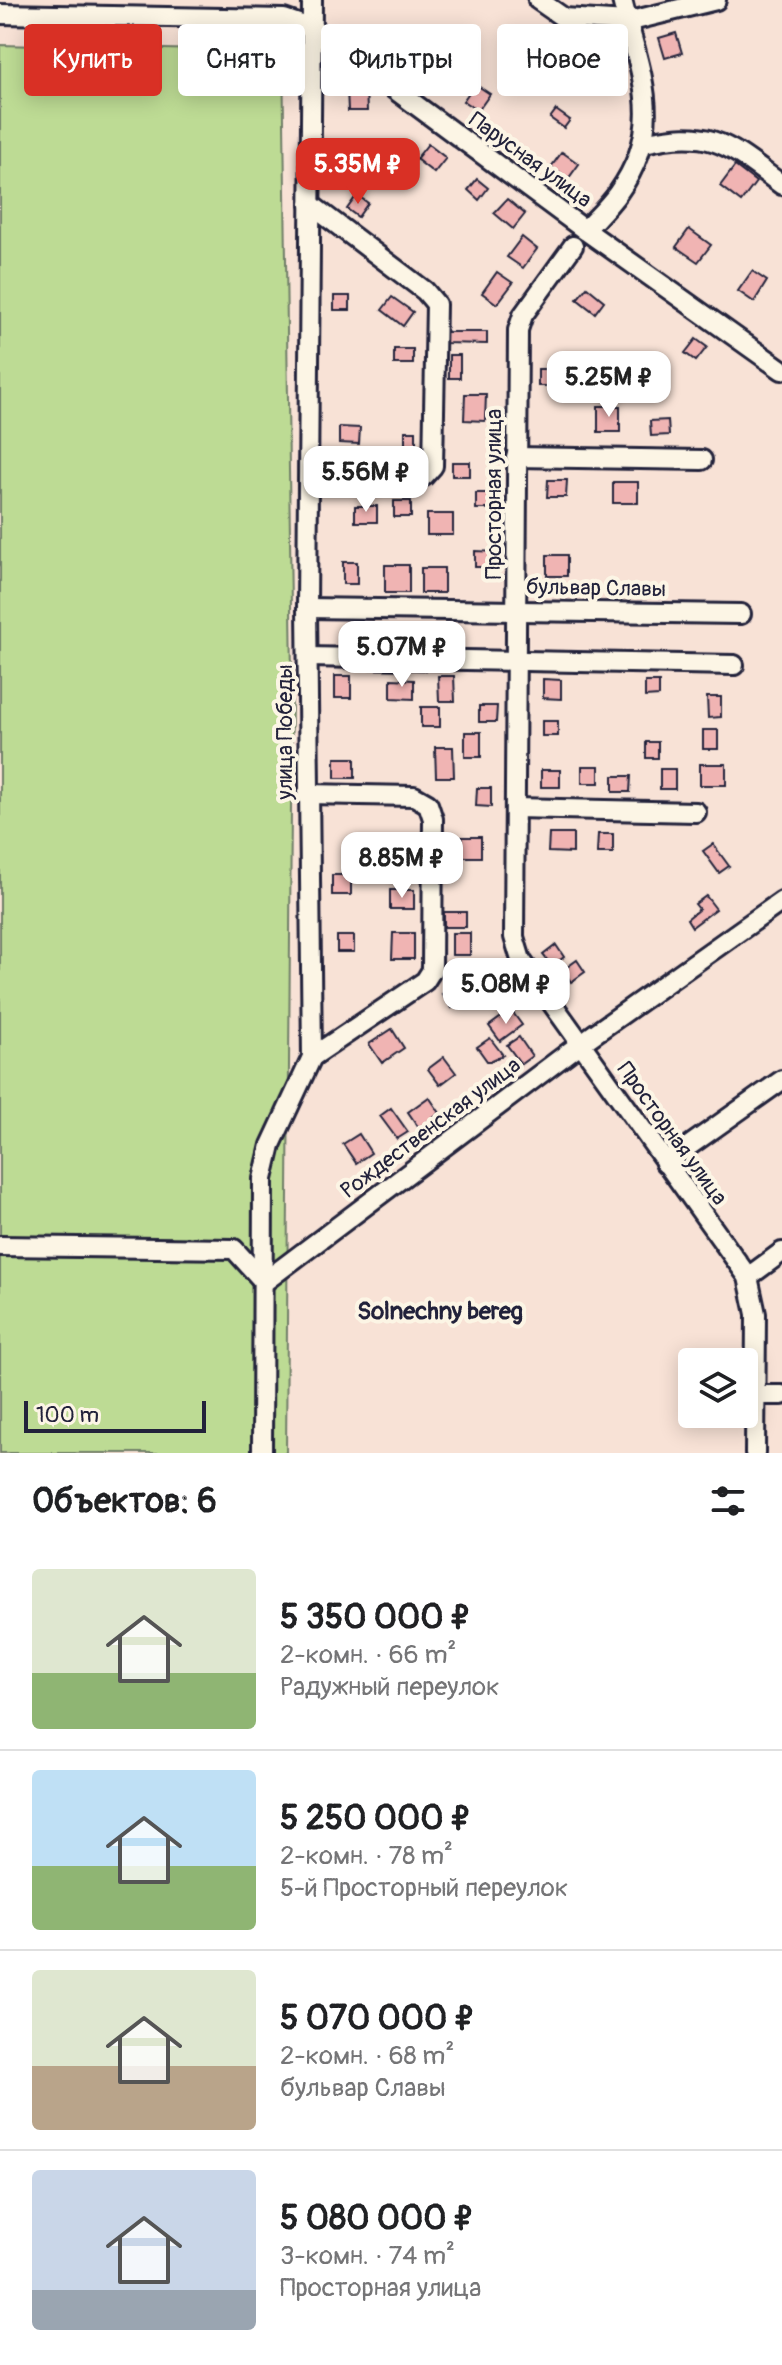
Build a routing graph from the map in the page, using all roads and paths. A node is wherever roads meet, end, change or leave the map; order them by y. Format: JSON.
{"nodes":[{"id":1,"x":312,"y":0,"type":"edge"},
{"id":2,"x":538,"y":0,"type":"edge"},
{"id":3,"x":622,"y":0,"type":"edge"},
{"id":4,"x":716,"y":0,"type":"edge"},
{"id":5,"x":89,"y":8,"type":"edge"},
{"id":6,"x":0,"y":14,"type":"edge"},
{"id":7,"x":627,"y":22,"type":"junction"},
{"id":8,"x":313,"y":29,"type":"junction"},
{"id":9,"x":644,"y":143,"type":"junction"},
{"id":10,"x":782,"y":185,"type":"edge"},
{"id":11,"x":310,"y":204,"type":"junction"},
{"id":12,"x":585,"y":230,"type":"junction"},
{"id":13,"x":573,"y":246,"type":"dead end"},
{"id":14,"x":782,"y":370,"type":"edge"},
{"id":15,"x":516,"y":457,"type":"junction"},
{"id":16,"x":702,"y":460,"type":"dead end"},
{"id":17,"x":309,"y":475,"type":"junction"},
{"id":18,"x":307,"y":608,"type":"junction"},
{"id":19,"x":517,"y":610,"type":"junction"},
{"id":20,"x":741,"y":614,"type":"dead end"},
{"id":21,"x":308,"y":657,"type":"junction"},
{"id":22,"x":517,"y":660,"type":"junction"},
{"id":23,"x":734,"y":665,"type":"dead end"},
{"id":24,"x":307,"y":794,"type":"junction"},
{"id":25,"x":515,"y":808,"type":"junction"},
{"id":26,"x":696,"y":812,"type":"dead end"},
{"id":27,"x":782,"y":901,"type":"edge"},
{"id":28,"x":580,"y":1044,"type":"junction"},
{"id":29,"x":312,"y":1057,"type":"junction"},
{"id":30,"x":782,"y":1080,"type":"edge"},
{"id":31,"x":665,"y":1163,"type":"junction"},
{"id":32,"x":0,"y":1246,"type":"edge"},
{"id":33,"x":782,"y":1252,"type":"edge"},
{"id":34,"x":748,"y":1277,"type":"junction"},
{"id":35,"x":264,"y":1282,"type":"junction"},
{"id":36,"x":756,"y":1348,"type":"edge"},
{"id":37,"x":758,"y":1395,"type":"edge"},
{"id":38,"x":782,"y":1395,"type":"edge"},
{"id":39,"x":755,"y":1428,"type":"edge"},
{"id":40,"x":262,"y":1453,"type":"edge"},
{"id":41,"x":755,"y":1453,"type":"edge"}],
"edges":[{"from":1,"to":8,"type":"street","name":"улица Победы"},
{"from":2,"to":7,"type":"street"},
{"from":3,"to":7,"type":"street"},
{"from":4,"to":7,"type":"street"},
{"from":5,"to":6,"type":"street","name":"Парусная улица"},
{"from":5,"to":8,"type":"street","name":"Парусная улица"},
{"from":7,"to":9,"type":"street"},
{"from":8,"to":11,"type":"street","name":"улица Победы"},
{"from":8,"to":12,"type":"street","name":"Парусная улица"},
{"from":9,"to":10,"type":"street"},
{"from":9,"to":12,"type":"street"},
{"from":11,"to":17,"type":"street","name":"улица Победы"},
{"from":11,"to":17,"type":"street"},
{"from":12,"to":14,"type":"street","name":"Парусная улица"},
{"from":13,"to":15,"type":"street","name":"Просторная улица"},
{"from":15,"to":16,"type":"street"},
{"from":15,"to":19,"type":"street","name":"Просторная улица"},
{"from":17,"to":18,"type":"street","name":"улица Победы"},
{"from":18,"to":19,"type":"street","name":"бульвар Славы"},
{"from":18,"to":21,"type":"street","name":"улица Победы"},
{"from":19,"to":20,"type":"street","name":"бульвар Славы"},
{"from":19,"to":22,"type":"street","name":"Просторная улица"},
{"from":21,"to":22,"type":"street"},
{"from":21,"to":24,"type":"street","name":"улица Победы"},
{"from":22,"to":23,"type":"street"},
{"from":22,"to":25,"type":"street","name":"Просторная улица"},
{"from":24,"to":29,"type":"street","name":"улица Победы"},
{"from":24,"to":29,"type":"street"},
{"from":25,"to":26,"type":"street"},
{"from":25,"to":28,"type":"street","name":"Просторная улица"},
{"from":27,"to":28,"type":"street","name":"Рождественская улица"},
{"from":28,"to":31,"type":"street","name":"Просторная улица"},
{"from":28,"to":35,"type":"street","name":"Рождественская улица"},
{"from":29,"to":35,"type":"street","name":"улица Победы"},
{"from":30,"to":31,"type":"street"},
{"from":31,"to":34,"type":"street","name":"Просторная улица"},
{"from":32,"to":35,"type":"street"},
{"from":33,"to":34,"type":"street"},
{"from":34,"to":36,"type":"street","name":"Просторная улица"},
{"from":35,"to":40,"type":"street","name":"улица Победы"},
{"from":37,"to":38,"type":"street"},
{"from":39,"to":41,"type":"street","name":"Просторная улица"}]}
